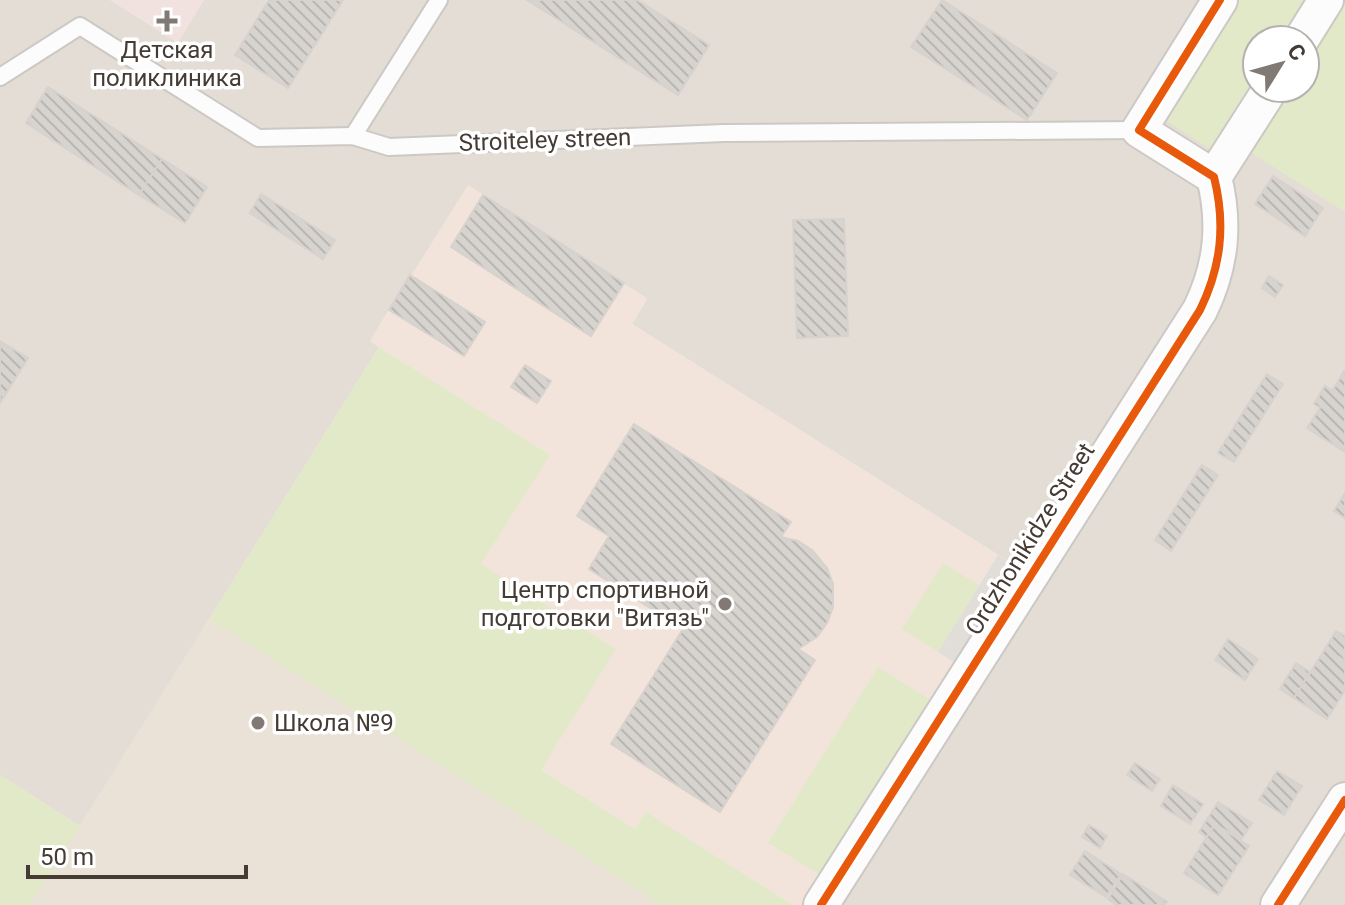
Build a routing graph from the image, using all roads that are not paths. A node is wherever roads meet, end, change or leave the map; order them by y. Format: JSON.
{"nodes":[{"id":1,"x":439,"y":0,"type":"edge"},
{"id":2,"x":1220,"y":0,"type":"edge"},
{"id":3,"x":1326,"y":0,"type":"edge"},
{"id":4,"x":1311,"y":24,"type":"edge"},
{"id":5,"x":0,"y":77,"type":"edge"},
{"id":6,"x":1261,"y":104,"type":"edge"},
{"id":7,"x":1139,"y":130,"type":"junction"},
{"id":8,"x":353,"y":136,"type":"junction"},
{"id":9,"x":1214,"y":177,"type":"junction"},
{"id":10,"x":1345,"y":800,"type":"edge"},
{"id":11,"x":821,"y":905,"type":"edge"},
{"id":12,"x":1278,"y":905,"type":"edge"}],
"edges":[{"from":1,"to":8,"type":"lane"},
{"from":2,"to":7,"type":"street"},
{"from":3,"to":4,"type":"street"},
{"from":5,"to":8,"type":"lane","name":"Stroiteley streen"},
{"from":6,"to":9,"type":"street"},
{"from":7,"to":8,"type":"lane","name":"Stroiteley streen"},
{"from":7,"to":9,"type":"street"},
{"from":9,"to":11,"type":"street","name":"Ordzhonikidze Street"},
{"from":10,"to":12,"type":"street"}]}
